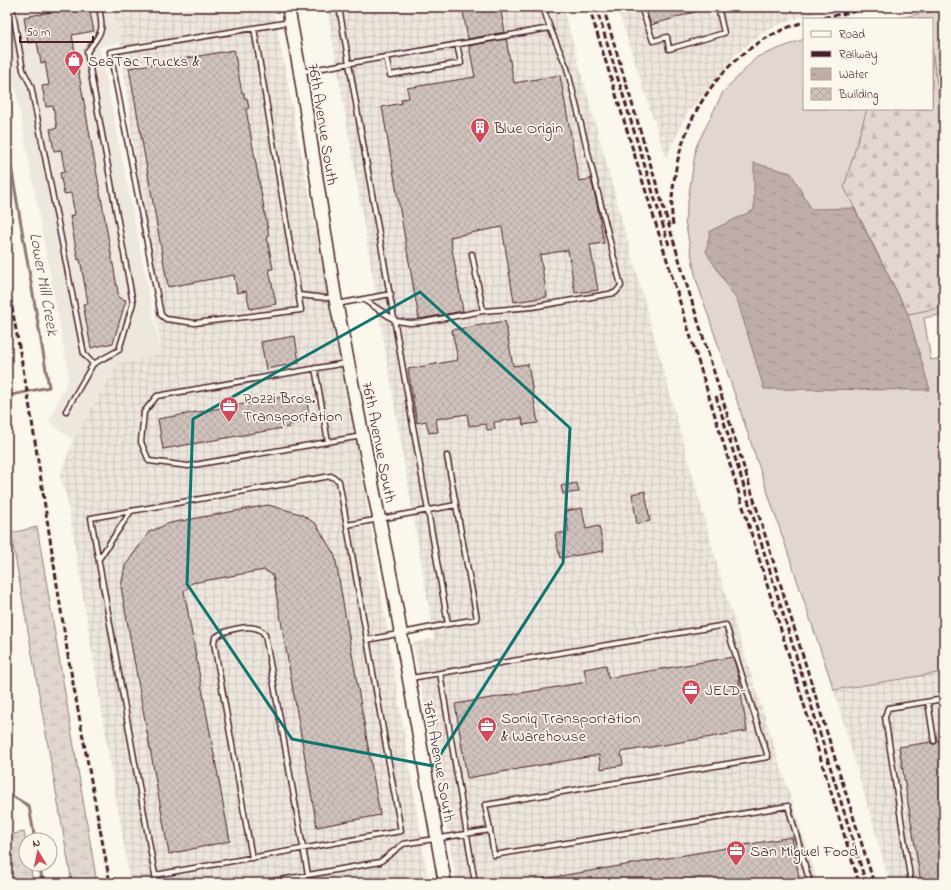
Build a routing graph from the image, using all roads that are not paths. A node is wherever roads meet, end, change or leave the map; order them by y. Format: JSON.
{"nodes":[{"id":1,"x":12,"y":7,"type":"edge"},
{"id":2,"x":99,"y":7,"type":"edge"},
{"id":3,"x":288,"y":7,"type":"edge"},
{"id":4,"x":339,"y":7,"type":"edge"},
{"id":5,"x":543,"y":7,"type":"edge"},
{"id":6,"x":641,"y":7,"type":"edge"},
{"id":7,"x":718,"y":7,"type":"edge"},
{"id":8,"x":291,"y":22,"type":"junction"},
{"id":9,"x":254,"y":28,"type":"junction"},
{"id":10,"x":550,"y":28,"type":"junction"},
{"id":11,"x":457,"y":44,"type":"junction"},
{"id":12,"x":386,"y":57,"type":"junction"},
{"id":13,"x":349,"y":64,"type":"junction"},
{"id":14,"x":300,"y":72,"type":"junction"},
{"id":15,"x":472,"y":254,"type":"dead end"},
{"id":16,"x":391,"y":294,"type":"junction"},
{"id":17,"x":298,"y":296,"type":"junction"},
{"id":18,"x":363,"y":299,"type":"junction"},
{"id":19,"x":336,"y":300,"type":"junction"},
{"id":20,"x":483,"y":311,"type":"junction"},
{"id":21,"x":396,"y":321,"type":"junction"},
{"id":22,"x":348,"y":363,"type":"junction"},
{"id":23,"x":93,"y":364,"type":"junction"},
{"id":24,"x":315,"y":368,"type":"junction"},
{"id":25,"x":66,"y":411,"type":"dead end"},
{"id":26,"x":362,"y":436,"type":"junction"},
{"id":27,"x":328,"y":442,"type":"junction"},
{"id":28,"x":447,"y":456,"type":"dead end"},
{"id":29,"x":456,"y":505,"type":"junction"},
{"id":30,"x":428,"y":510,"type":"junction"},
{"id":31,"x":131,"y":511,"type":"junction"},
{"id":32,"x":379,"y":520,"type":"junction"},
{"id":33,"x":347,"y":525,"type":"junction"},
{"id":34,"x":98,"y":559,"type":"junction"},
{"id":35,"x":448,"y":624,"type":"junction"},
{"id":36,"x":401,"y":634,"type":"junction"},
{"id":37,"x":367,"y":640,"type":"junction"},
{"id":38,"x":440,"y":673,"type":"junction"},
{"id":39,"x":409,"y":678,"type":"junction"},
{"id":40,"x":944,"y":699,"type":"edge"},
{"id":41,"x":928,"y":702,"type":"junction"},
{"id":42,"x":934,"y":741,"type":"dead end"},
{"id":43,"x":490,"y":830,"type":"junction"},
{"id":44,"x":467,"y":834,"type":"junction"},
{"id":45,"x":437,"y":839,"type":"junction"},
{"id":46,"x":303,"y":849,"type":"junction"},
{"id":47,"x":252,"y":858,"type":"junction"},
{"id":48,"x":155,"y":875,"type":"junction"},
{"id":49,"x":308,"y":875,"type":"junction"},
{"id":50,"x":156,"y":883,"type":"edge"},
{"id":51,"x":264,"y":883,"type":"edge"},
{"id":52,"x":445,"y":883,"type":"edge"},
{"id":53,"x":476,"y":883,"type":"edge"},
{"id":54,"x":810,"y":883,"type":"edge"},
{"id":55,"x":910,"y":883,"type":"edge"}],
"edges":[{"from":1,"to":23,"type":"lane"},
{"from":2,"to":23,"type":"lane"},
{"from":3,"to":8,"type":"street","name":"76th Avenue South"},
{"from":4,"to":13,"type":"lane"},
{"from":5,"to":10,"type":"lane"},
{"from":6,"to":7,"type":"lane"},
{"from":8,"to":9,"type":"lane"},
{"from":8,"to":14,"type":"street","name":"76th Avenue South"},
{"from":9,"to":17,"type":"lane"},
{"from":9,"to":17,"type":"lane"},
{"from":10,"to":11,"type":"lane"},
{"from":10,"to":20,"type":"lane"},
{"from":11,"to":12,"type":"lane"},
{"from":11,"to":12,"type":"lane"},
{"from":12,"to":13,"type":"lane"},
{"from":13,"to":14,"type":"lane"},
{"from":13,"to":16,"type":"lane"},
{"from":14,"to":19,"type":"street","name":"76th Avenue South"},
{"from":15,"to":20,"type":"lane"},
{"from":16,"to":18,"type":"lane"},
{"from":16,"to":21,"type":"lane"},
{"from":17,"to":19,"type":"lane"},
{"from":18,"to":19,"type":"lane"},
{"from":18,"to":21,"type":"lane"},
{"from":19,"to":22,"type":"street","name":"76th Avenue South"},
{"from":20,"to":21,"type":"lane"},
{"from":21,"to":30,"type":"lane"},
{"from":22,"to":24,"type":"lane"},
{"from":22,"to":26,"type":"street","name":"76th Avenue South"},
{"from":23,"to":25,"type":"lane"},
{"from":24,"to":27,"type":"lane"},
{"from":24,"to":27,"type":"lane"},
{"from":26,"to":27,"type":"lane"},
{"from":26,"to":32,"type":"street","name":"76th Avenue South"},
{"from":28,"to":29,"type":"lane"},
{"from":29,"to":30,"type":"lane"},
{"from":29,"to":35,"type":"lane"},
{"from":30,"to":32,"type":"lane"},
{"from":30,"to":35,"type":"lane"},
{"from":31,"to":33,"type":"lane"},
{"from":31,"to":34,"type":"lane"},
{"from":31,"to":34,"type":"lane"},
{"from":32,"to":33,"type":"lane"},
{"from":32,"to":36,"type":"street","name":"76th Avenue South"},
{"from":33,"to":37,"type":"lane"},
{"from":34,"to":48,"type":"lane"},
{"from":35,"to":36,"type":"lane"},
{"from":36,"to":37,"type":"lane"},
{"from":36,"to":39,"type":"street","name":"76th Avenue South"},
{"from":37,"to":46,"type":"lane"},
{"from":38,"to":39,"type":"lane"},
{"from":38,"to":43,"type":"lane"},
{"from":38,"to":44,"type":"lane"},
{"from":39,"to":45,"type":"street","name":"76th Avenue South"},
{"from":40,"to":41,"type":"lane"},
{"from":41,"to":42,"type":"lane"},
{"from":41,"to":55,"type":"lane"},
{"from":43,"to":44,"type":"lane"},
{"from":43,"to":54,"type":"lane"},
{"from":44,"to":45,"type":"lane"},
{"from":44,"to":53,"type":"lane"},
{"from":45,"to":49,"type":"lane"},
{"from":45,"to":52,"type":"street","name":"76th Avenue South"},
{"from":46,"to":47,"type":"lane"},
{"from":46,"to":47,"type":"lane"},
{"from":46,"to":49,"type":"lane"},
{"from":47,"to":48,"type":"lane"},
{"from":48,"to":50,"type":"lane"},
{"from":49,"to":51,"type":"lane"}]}
